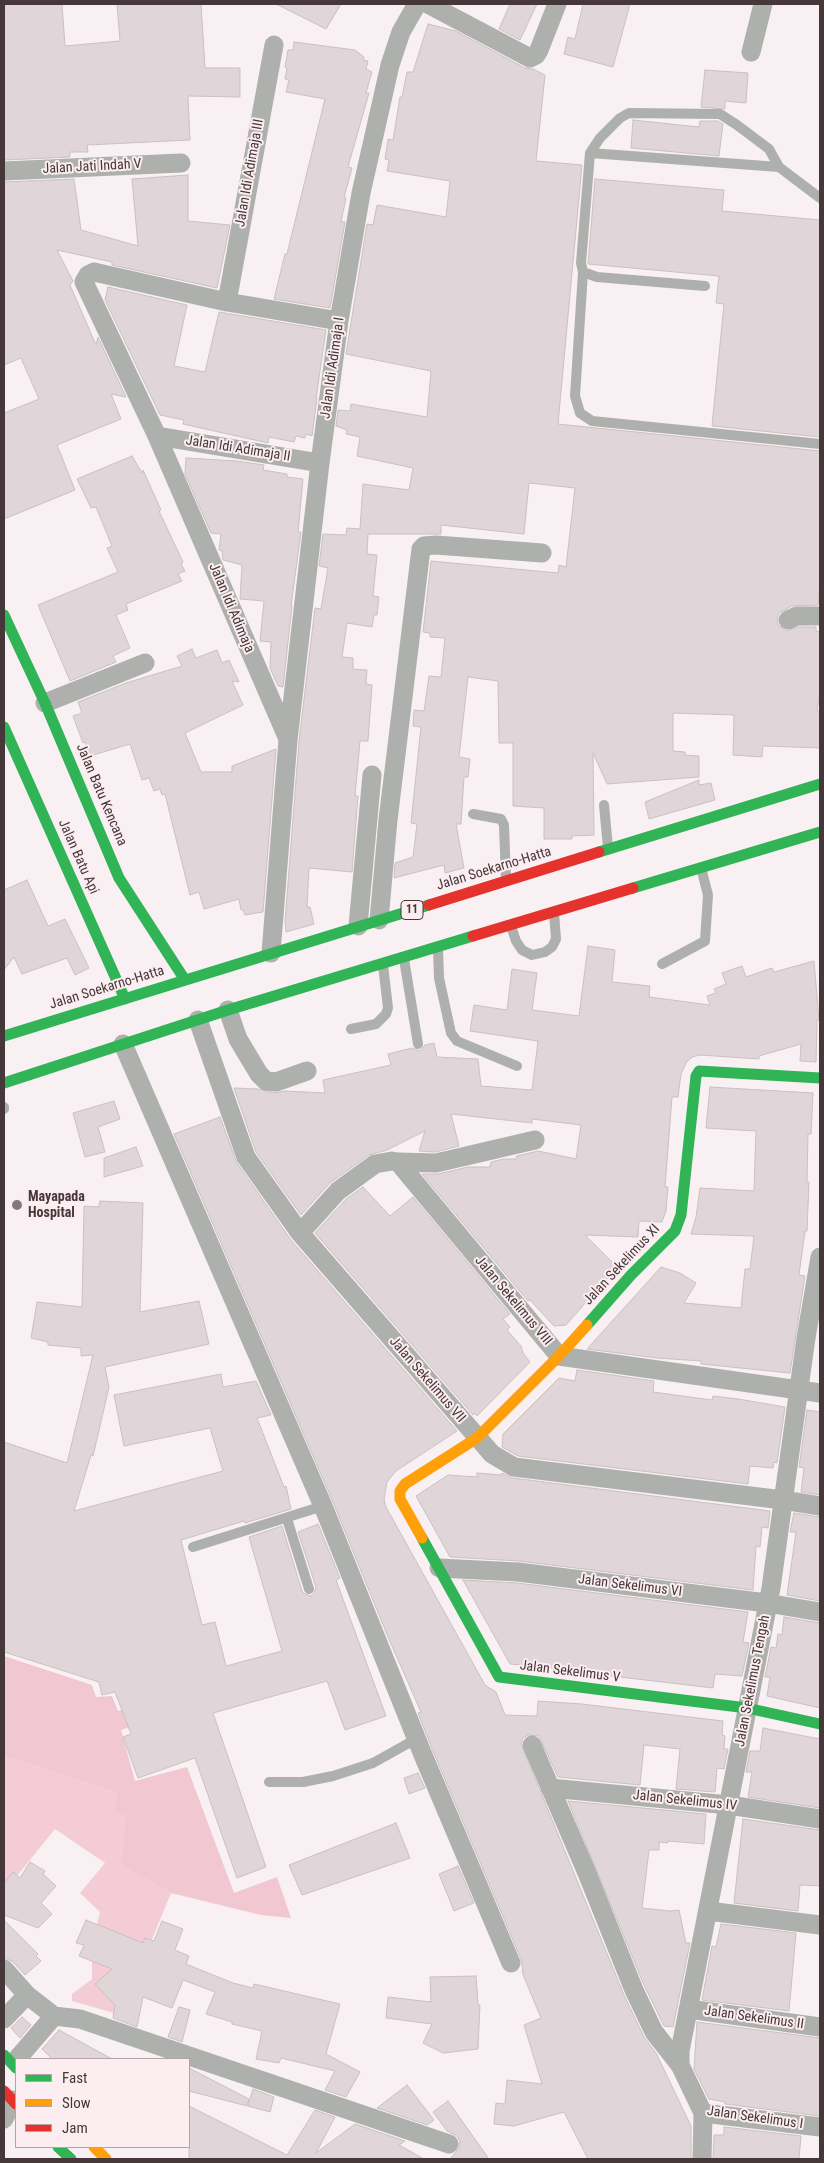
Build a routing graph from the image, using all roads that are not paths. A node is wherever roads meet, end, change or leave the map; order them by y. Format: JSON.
{"nodes":[{"id":1,"x":417,"y":4,"type":"edge"},
{"id":2,"x":428,"y":4,"type":"edge"},
{"id":3,"x":556,"y":4,"type":"edge"},
{"id":4,"x":763,"y":4,"type":"edge"},
{"id":5,"x":274,"y":45,"type":"dead end"},
{"id":6,"x":751,"y":52,"type":"dead end"},
{"id":7,"x":590,"y":152,"type":"junction"},
{"id":8,"x":181,"y":163,"type":"dead end"},
{"id":9,"x":778,"y":167,"type":"junction"},
{"id":10,"x":4,"y":171,"type":"edge"},
{"id":11,"x":820,"y":198,"type":"edge"},
{"id":12,"x":583,"y":272,"type":"junction"},
{"id":13,"x":705,"y":286,"type":"dead end"},
{"id":14,"x":227,"y":302,"type":"junction"},
{"id":15,"x":339,"y":321,"type":"junction"},
{"id":16,"x":157,"y":436,"type":"junction"},
{"id":17,"x":820,"y":444,"type":"edge"},
{"id":18,"x":320,"y":463,"type":"junction"},
{"id":19,"x":542,"y":553,"type":"dead end"},
{"id":20,"x":4,"y":615,"type":"edge"},
{"id":21,"x":820,"y":616,"type":"edge"},
{"id":22,"x":788,"y":620,"type":"dead end"},
{"id":23,"x":145,"y":664,"type":"dead end"},
{"id":24,"x":45,"y":703,"type":"junction"},
{"id":25,"x":4,"y":726,"type":"edge"},
{"id":26,"x":288,"y":740,"type":"junction"},
{"id":27,"x":372,"y":774,"type":"dead end"},
{"id":28,"x":820,"y":784,"type":"edge"},
{"id":29,"x":604,"y":805,"type":"dead end"},
{"id":30,"x":473,"y":814,"type":"dead end"},
{"id":31,"x":820,"y":838,"type":"edge"},
{"id":32,"x":608,"y":850,"type":"junction"},
{"id":33,"x":702,"y":868,"type":"junction"},
{"id":34,"x":506,"y":881,"type":"junction"},
{"id":35,"x":554,"y":912,"type":"junction"},
{"id":36,"x":379,"y":920,"type":"junction"},
{"id":37,"x":511,"y":925,"type":"junction"},
{"id":38,"x":358,"y":926,"type":"junction"},
{"id":39,"x":438,"y":947,"type":"junction"},
{"id":40,"x":272,"y":953,"type":"junction"},
{"id":41,"x":404,"y":957,"type":"junction"},
{"id":42,"x":383,"y":964,"type":"junction"},
{"id":43,"x":662,"y":964,"type":"dead end"},
{"id":44,"x":185,"y":980,"type":"junction"},
{"id":45,"x":124,"y":999,"type":"junction"},
{"id":46,"x":228,"y":1010,"type":"junction"},
{"id":47,"x":198,"y":1020,"type":"junction"},
{"id":48,"x":351,"y":1030,"type":"dead end"},
{"id":49,"x":4,"y":1036,"type":"edge"},
{"id":50,"x":123,"y":1044,"type":"junction"},
{"id":51,"x":418,"y":1044,"type":"dead end"},
{"id":52,"x":517,"y":1066,"type":"dead end"},
{"id":53,"x":307,"y":1071,"type":"dead end"},
{"id":54,"x":820,"y":1078,"type":"edge"},
{"id":55,"x":4,"y":1083,"type":"edge"},
{"id":56,"x":535,"y":1140,"type":"dead end"},
{"id":57,"x":398,"y":1162,"type":"junction"},
{"id":58,"x":300,"y":1233,"type":"junction"},
{"id":59,"x":820,"y":1257,"type":"edge"},
{"id":60,"x":559,"y":1356,"type":"junction"},
{"id":61,"x":799,"y":1389,"type":"junction"},
{"id":62,"x":820,"y":1393,"type":"edge"},
{"id":63,"x":477,"y":1438,"type":"junction"},
{"id":64,"x":783,"y":1500,"type":"junction"},
{"id":65,"x":323,"y":1506,"type":"junction"},
{"id":66,"x":820,"y":1506,"type":"edge"},
{"id":67,"x":287,"y":1519,"type":"junction"},
{"id":68,"x":193,"y":1547,"type":"dead end"},
{"id":69,"x":439,"y":1568,"type":"junction"},
{"id":70,"x":309,"y":1589,"type":"dead end"},
{"id":71,"x":768,"y":1603,"type":"junction"},
{"id":72,"x":820,"y":1612,"type":"edge"},
{"id":73,"x":748,"y":1708,"type":"junction"},
{"id":74,"x":820,"y":1724,"type":"edge"},
{"id":75,"x":416,"y":1739,"type":"junction"},
{"id":76,"x":532,"y":1745,"type":"dead end"},
{"id":77,"x":269,"y":1782,"type":"dead end"},
{"id":78,"x":550,"y":1788,"type":"junction"},
{"id":79,"x":729,"y":1805,"type":"junction"},
{"id":80,"x":820,"y":1819,"type":"edge"},
{"id":81,"x":708,"y":1911,"type":"junction"},
{"id":82,"x":820,"y":1925,"type":"edge"},
{"id":83,"x":511,"y":1964,"type":"dead end"},
{"id":84,"x":4,"y":1969,"type":"edge"},
{"id":85,"x":27,"y":1995,"type":"junction"},
{"id":86,"x":688,"y":2009,"type":"junction"},
{"id":87,"x":54,"y":2016,"type":"junction"},
{"id":88,"x":4,"y":2019,"type":"edge"},
{"id":89,"x":820,"y":2027,"type":"edge"},
{"id":90,"x":16,"y":2058,"type":"edge"},
{"id":91,"x":680,"y":2065,"type":"junction"},
{"id":92,"x":11,"y":2098,"type":"edge"},
{"id":93,"x":699,"y":2106,"type":"junction"},
{"id":94,"x":4,"y":2119,"type":"edge"},
{"id":95,"x":820,"y":2127,"type":"edge"},
{"id":96,"x":450,"y":2144,"type":"dead end"},
{"id":97,"x":59,"y":2148,"type":"edge"},
{"id":98,"x":95,"y":2148,"type":"edge"},
{"id":99,"x":71,"y":2159,"type":"edge"},
{"id":100,"x":106,"y":2159,"type":"edge"},
{"id":101,"x":702,"y":2159,"type":"edge"}],
"edges":[{"from":1,"to":15,"type":"street","name":"Jalan Idi Adimaja I"},
{"from":2,"to":3,"type":"street"},
{"from":4,"to":6,"type":"street"},
{"from":5,"to":14,"type":"street","name":"Jalan Idi Adimaja III"},
{"from":7,"to":9,"type":"lane"},
{"from":7,"to":9,"type":"lane"},
{"from":7,"to":12,"type":"lane"},
{"from":8,"to":10,"type":"street","name":"Jalan Jati Indah V"},
{"from":9,"to":11,"type":"lane"},
{"from":12,"to":13,"type":"lane"},
{"from":12,"to":17,"type":"lane"},
{"from":14,"to":15,"type":"street"},
{"from":14,"to":16,"type":"street","name":"Jalan Idi Adimaja"},
{"from":15,"to":18,"type":"street","name":"Jalan Idi Adimaja I"},
{"from":16,"to":18,"type":"street","name":"Jalan Idi Adimaja II"},
{"from":16,"to":26,"type":"street","name":"Jalan Idi Adimaja"},
{"from":18,"to":26,"type":"street","name":"Jalan Idi Adimaja I"},
{"from":19,"to":36,"type":"street"},
{"from":20,"to":24,"type":"main road","name":"Jalan Batu Kencana"},
{"from":21,"to":22,"type":"street"},
{"from":23,"to":24,"type":"street"},
{"from":24,"to":44,"type":"main road","name":"Jalan Batu Kencana"},
{"from":25,"to":45,"type":"main road","name":"Jalan Batu Api"},
{"from":26,"to":40,"type":"street","name":"Jalan Idi Adimaja"},
{"from":27,"to":38,"type":"street"},
{"from":28,"to":32,"type":"main road","name":"Jalan Soekarno-Hatta","number":"11"},
{"from":29,"to":32,"type":"lane"},
{"from":30,"to":34,"type":"lane"},
{"from":31,"to":33,"type":"main road"},
{"from":32,"to":34,"type":"main road","name":"Jalan Soekarno-Hatta","number":"11"},
{"from":33,"to":35,"type":"main road"},
{"from":33,"to":43,"type":"lane"},
{"from":34,"to":36,"type":"main road","name":"Jalan Soekarno-Hatta","number":"11"},
{"from":35,"to":37,"type":"main road"},
{"from":35,"to":37,"type":"lane"},
{"from":36,"to":38,"type":"main road","name":"Jalan Soekarno-Hatta","number":"11"},
{"from":37,"to":39,"type":"main road"},
{"from":38,"to":40,"type":"main road","name":"Jalan Soekarno-Hatta","number":"11"},
{"from":39,"to":41,"type":"main road"},
{"from":39,"to":52,"type":"lane"},
{"from":40,"to":44,"type":"main road","name":"Jalan Soekarno-Hatta","number":"11"},
{"from":41,"to":42,"type":"main road"},
{"from":41,"to":51,"type":"lane"},
{"from":42,"to":46,"type":"main road"},
{"from":42,"to":48,"type":"lane"},
{"from":44,"to":45,"type":"main road","name":"Jalan Soekarno-Hatta","number":"11"},
{"from":45,"to":49,"type":"main road","name":"Jalan Soekarno-Hatta","number":"11"},
{"from":46,"to":47,"type":"main road"},
{"from":46,"to":53,"type":"street"},
{"from":47,"to":50,"type":"main road"},
{"from":47,"to":58,"type":"street","name":"Jalan Sekelimus VII"},
{"from":50,"to":55,"type":"main road"},
{"from":50,"to":65,"type":"street"},
{"from":54,"to":60,"type":"main road","name":"Jalan Sekelimus XI"},
{"from":56,"to":57,"type":"street"},
{"from":57,"to":58,"type":"street"},
{"from":57,"to":60,"type":"street","name":"Jalan Sekelimus VIII"},
{"from":58,"to":63,"type":"street","name":"Jalan Sekelimus VII"},
{"from":59,"to":61,"type":"street","name":"Jalan Sekelimus Tengah"},
{"from":60,"to":61,"type":"street","name":"Jalan Sekelimus VIII"},
{"from":60,"to":63,"type":"main road","name":"Jalan Sekelimus XI"},
{"from":61,"to":62,"type":"street","name":"Jalan Sekelimus VIII"},
{"from":61,"to":64,"type":"street","name":"Jalan Sekelimus Tengah"},
{"from":63,"to":64,"type":"street","name":"Jalan Sekelimus VII"},
{"from":63,"to":69,"type":"main road","name":"Jalan Sekelimus V"},
{"from":64,"to":66,"type":"street","name":"Jalan Sekelimus VII"},
{"from":64,"to":71,"type":"street","name":"Jalan Sekelimus Tengah"},
{"from":65,"to":67,"type":"lane"},
{"from":65,"to":75,"type":"street"},
{"from":67,"to":68,"type":"lane"},
{"from":67,"to":70,"type":"lane"},
{"from":69,"to":71,"type":"street","name":"Jalan Sekelimus VI"},
{"from":69,"to":73,"type":"main road","name":"Jalan Sekelimus V"},
{"from":71,"to":72,"type":"street","name":"Jalan Sekelimus VI"},
{"from":71,"to":73,"type":"street","name":"Jalan Sekelimus Tengah"},
{"from":73,"to":74,"type":"main road","name":"Jalan Sekelimus V"},
{"from":73,"to":79,"type":"street","name":"Jalan Sekelimus Tengah"},
{"from":75,"to":77,"type":"lane"},
{"from":75,"to":83,"type":"street"},
{"from":76,"to":78,"type":"street"},
{"from":78,"to":79,"type":"street","name":"Jalan Sekelimus IV"},
{"from":78,"to":91,"type":"street"},
{"from":79,"to":80,"type":"street","name":"Jalan Sekelimus IV"},
{"from":79,"to":81,"type":"street","name":"Jalan Sekelimus Tengah"},
{"from":81,"to":82,"type":"street"},
{"from":81,"to":86,"type":"street","name":"Jalan Sekelimus Tengah"},
{"from":84,"to":85,"type":"street"},
{"from":85,"to":87,"type":"street"},
{"from":85,"to":88,"type":"street"},
{"from":86,"to":89,"type":"street","name":"Jalan Sekelimus II"},
{"from":86,"to":91,"type":"street","name":"Jalan Sekelimus Tengah"},
{"from":87,"to":90,"type":"street"},
{"from":87,"to":96,"type":"street"},
{"from":91,"to":93,"type":"street","name":"Jalan Sekelimus Tengah"},
{"from":92,"to":94,"type":"street"},
{"from":93,"to":95,"type":"street","name":"Jalan Sekelimus I"},
{"from":93,"to":101,"type":"street"},
{"from":97,"to":99,"type":"main road"},
{"from":98,"to":100,"type":"main road"}]}
